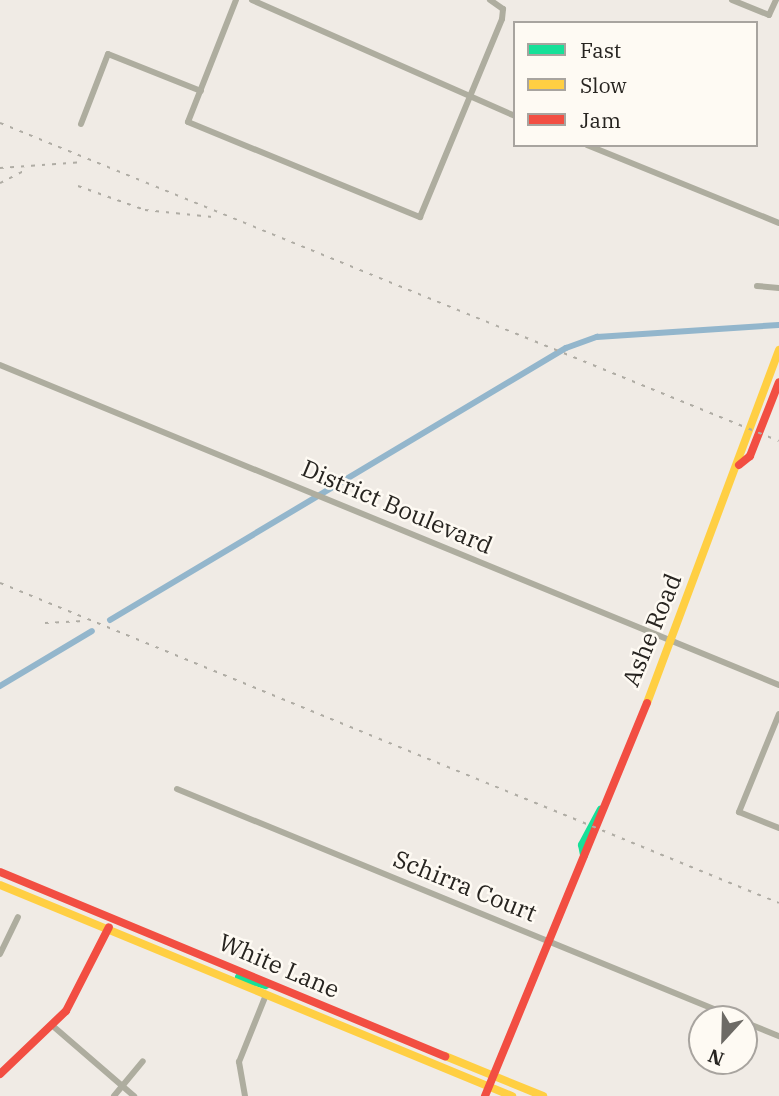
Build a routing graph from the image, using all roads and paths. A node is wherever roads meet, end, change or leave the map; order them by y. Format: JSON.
{"nodes":[{"id":1,"x":236,"y":0,"type":"edge"},
{"id":2,"x":252,"y":0,"type":"edge"},
{"id":3,"x":490,"y":0,"type":"edge"},
{"id":4,"x":732,"y":0,"type":"edge"},
{"id":5,"x":776,"y":0,"type":"edge"},
{"id":6,"x":201,"y":91,"type":"junction"},
{"id":7,"x":470,"y":98,"type":"junction"},
{"id":8,"x":513,"y":115,"type":"edge"},
{"id":9,"x":81,"y":124,"type":"dead end"},
{"id":10,"x":592,"y":147,"type":"edge"},
{"id":11,"x":779,"y":223,"type":"edge"},
{"id":12,"x":757,"y":286,"type":"dead end"},
{"id":13,"x":779,"y":288,"type":"edge"},
{"id":14,"x":779,"y":350,"type":"edge"},
{"id":15,"x":0,"y":365,"type":"edge"},
{"id":16,"x":779,"y":382,"type":"edge"},
{"id":17,"x":738,"y":465,"type":"junction"},
{"id":18,"x":669,"y":640,"type":"junction"},
{"id":19,"x":779,"y":685,"type":"edge"},
{"id":20,"x":779,"y":714,"type":"edge"},
{"id":21,"x":177,"y":789,"type":"dead end"},
{"id":22,"x":779,"y":828,"type":"edge"},
{"id":23,"x":0,"y":872,"type":"edge"},
{"id":24,"x":0,"y":885,"type":"edge"},
{"id":25,"x":18,"y":917,"type":"dead end"},
{"id":26,"x":112,"y":918,"type":"junction"},
{"id":27,"x":108,"y":930,"type":"junction"},
{"id":28,"x":548,"y":942,"type":"junction"},
{"id":29,"x":0,"y":954,"type":"edge"},
{"id":30,"x":226,"y":977,"type":"junction"},
{"id":31,"x":271,"y":984,"type":"junction"},
{"id":32,"x":266,"y":995,"type":"junction"},
{"id":33,"x":323,"y":1005,"type":"junction"},
{"id":34,"x":703,"y":1005,"type":"edge"},
{"id":35,"x":330,"y":1021,"type":"junction"},
{"id":36,"x":54,"y":1027,"type":"junction"},
{"id":37,"x":374,"y":1027,"type":"junction"},
{"id":38,"x":758,"y":1027,"type":"edge"},
{"id":39,"x":779,"y":1036,"type":"edge"},
{"id":40,"x":374,"y":1040,"type":"junction"},
{"id":41,"x":414,"y":1043,"type":"junction"},
{"id":42,"x":143,"y":1061,"type":"dead end"},
{"id":43,"x":0,"y":1074,"type":"edge"},
{"id":44,"x":494,"y":1076,"type":"junction"},
{"id":45,"x":123,"y":1086,"type":"junction"},
{"id":46,"x":489,"y":1087,"type":"junction"},
{"id":47,"x":114,"y":1096,"type":"edge"},
{"id":48,"x":134,"y":1096,"type":"edge"},
{"id":49,"x":245,"y":1096,"type":"edge"},
{"id":50,"x":485,"y":1096,"type":"edge"},
{"id":51,"x":512,"y":1096,"type":"edge"},
{"id":52,"x":543,"y":1096,"type":"edge"}],
"edges":[{"from":1,"to":6,"type":"street"},
{"from":2,"to":7,"type":"street"},
{"from":3,"to":7,"type":"street"},
{"from":4,"to":5,"type":"street"},
{"from":6,"to":7,"type":"street"},
{"from":6,"to":9,"type":"street"},
{"from":7,"to":8,"type":"street"},
{"from":10,"to":11,"type":"street"},
{"from":12,"to":13,"type":"street"},
{"from":14,"to":17,"type":"main road","name":"Ashe Road"},
{"from":15,"to":18,"type":"street","name":"District Boulevard"},
{"from":16,"to":17,"type":"main road","name":"Ashe Road"},
{"from":17,"to":18,"type":"main road","name":"Ashe Road"},
{"from":18,"to":19,"type":"street","name":"District Boulevard"},
{"from":18,"to":28,"type":"main road","name":"Ashe Road"},
{"from":20,"to":22,"type":"street"},
{"from":21,"to":28,"type":"street","name":"Schirra Court"},
{"from":23,"to":26,"type":"main road","name":"White Lane"},
{"from":24,"to":27,"type":"main road","name":"White Lane"},
{"from":25,"to":29,"type":"street"},
{"from":26,"to":27,"type":"main road"},
{"from":26,"to":31,"type":"main road","name":"White Lane"},
{"from":27,"to":30,"type":"main road","name":"White Lane"},
{"from":27,"to":36,"type":"main road"},
{"from":28,"to":34,"type":"street","name":"Schirra Court"},
{"from":28,"to":44,"type":"main road","name":"Ashe Road"},
{"from":30,"to":31,"type":"main road"},
{"from":30,"to":32,"type":"main road","name":"White Lane"},
{"from":31,"to":33,"type":"main road","name":"White Lane"},
{"from":32,"to":33,"type":"main road"},
{"from":32,"to":35,"type":"main road","name":"White Lane"},
{"from":32,"to":49,"type":"street"},
{"from":33,"to":37,"type":"main road","name":"White Lane"},
{"from":35,"to":37,"type":"main road"},
{"from":35,"to":40,"type":"main road","name":"White Lane"},
{"from":36,"to":43,"type":"main road"},
{"from":36,"to":45,"type":"street"},
{"from":37,"to":41,"type":"main road","name":"White Lane"},
{"from":38,"to":39,"type":"street"},
{"from":40,"to":41,"type":"main road"},
{"from":40,"to":46,"type":"main road","name":"White Lane"},
{"from":41,"to":44,"type":"main road","name":"White Lane"},
{"from":42,"to":45,"type":"street"},
{"from":44,"to":46,"type":"main road","name":"Ashe Road"},
{"from":44,"to":52,"type":"main road","name":"White Lane"},
{"from":45,"to":47,"type":"street"},
{"from":45,"to":48,"type":"street"},
{"from":46,"to":50,"type":"main road","name":"Ashe Road"},
{"from":46,"to":51,"type":"main road","name":"White Lane"}]}
